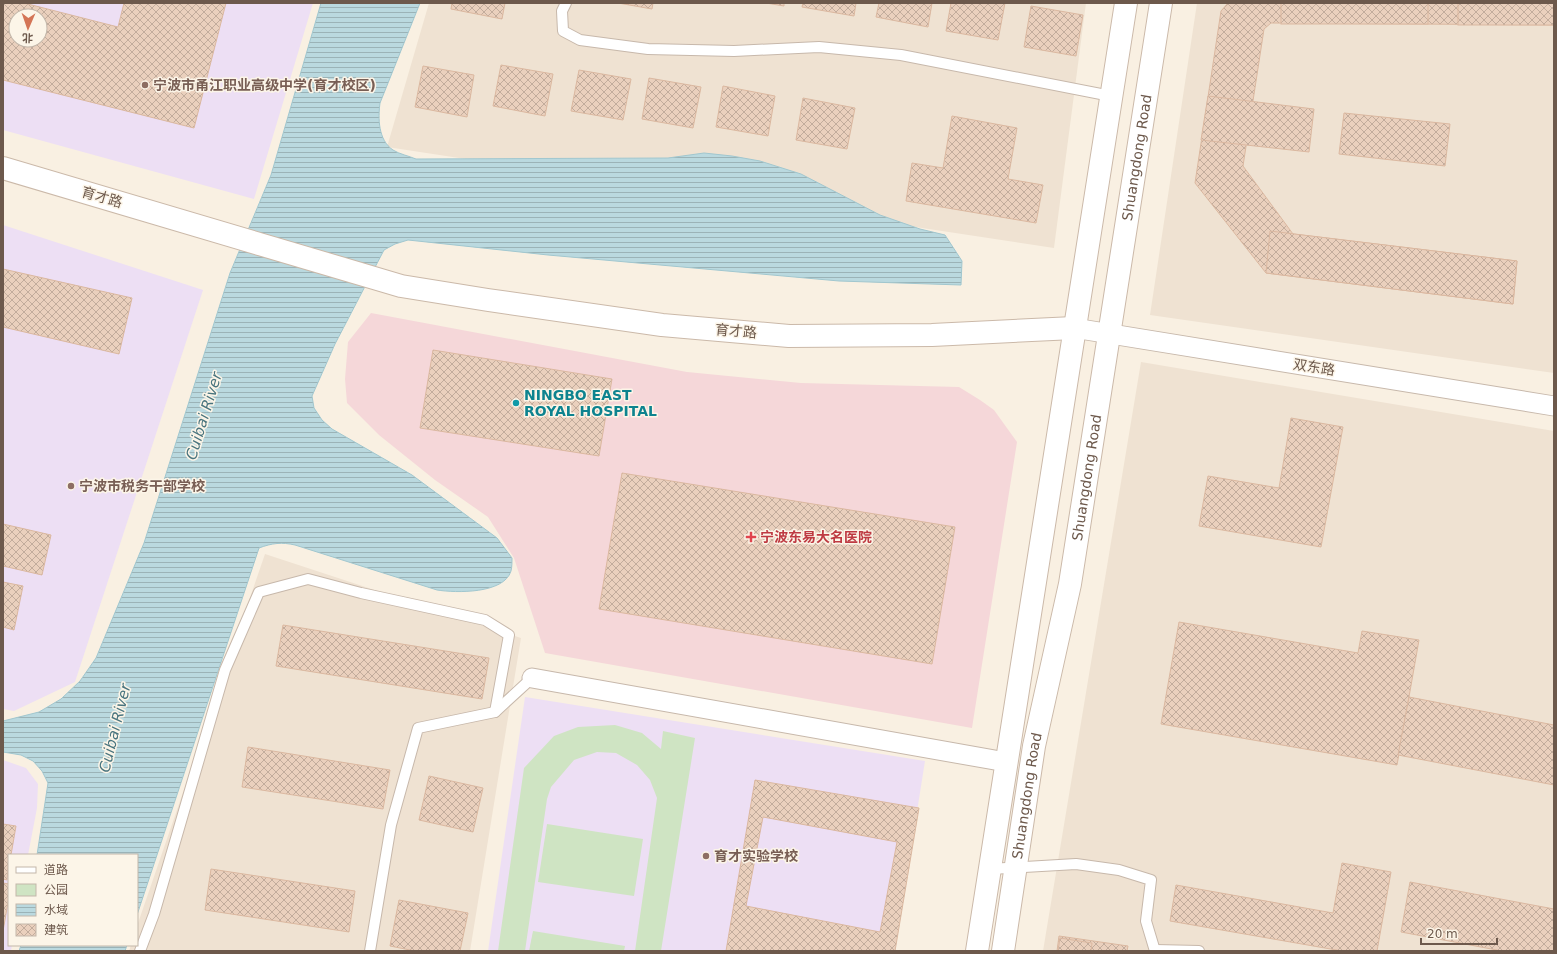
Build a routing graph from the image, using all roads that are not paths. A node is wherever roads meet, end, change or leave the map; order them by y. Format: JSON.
{"nodes":[{"id":1,"x":566,"y":3,"type":"edge"},
{"id":2,"x":1126,"y":3,"type":"edge"},
{"id":3,"x":1161,"y":3,"type":"edge"},
{"id":4,"x":1111,"y":96,"type":"junction"},
{"id":5,"x":3,"y":168,"type":"edge"},
{"id":6,"x":1074,"y":328,"type":"junction"},
{"id":7,"x":1110,"y":333,"type":"junction"},
{"id":8,"x":1554,"y":406,"type":"edge"},
{"id":9,"x":532,"y":678,"type":"joint"},
{"id":10,"x":495,"y":712,"type":"junction"},
{"id":11,"x":1006,"y":762,"type":"junction"},
{"id":12,"x":1016,"y":867,"type":"junction"},
{"id":13,"x":990,"y":869,"type":"junction"},
{"id":14,"x":140,"y":951,"type":"edge"},
{"id":15,"x":370,"y":951,"type":"edge"},
{"id":16,"x":977,"y":951,"type":"edge"},
{"id":17,"x":1003,"y":951,"type":"edge"},
{"id":18,"x":1155,"y":951,"type":"edge"},
{"id":19,"x":1198,"y":951,"type":"edge"}],
"edges":[{"from":1,"to":4,"type":"lane"},
{"from":2,"to":4,"type":"main road","name":"Shuangdong Road"},
{"from":3,"to":7,"type":"main road","name":"Shuangdong Road"},
{"from":4,"to":6,"type":"main road","name":"Shuangdong Road"},
{"from":5,"to":6,"type":"main road","name":"育才路"},
{"from":6,"to":7,"type":"street","name":"双东路"},
{"from":6,"to":11,"type":"main road","name":"Shuangdong Road"},
{"from":7,"to":8,"type":"street","name":"双东路"},
{"from":7,"to":12,"type":"main road","name":"Shuangdong Road"},
{"from":9,"to":10,"type":"lane"},
{"from":9,"to":11,"type":"street"},
{"from":10,"to":14,"type":"lane"},
{"from":10,"to":15,"type":"lane"},
{"from":11,"to":13,"type":"main road","name":"Shuangdong Road"},
{"from":12,"to":13,"type":"lane"},
{"from":12,"to":17,"type":"main road","name":"Shuangdong Road"},
{"from":12,"to":18,"type":"lane"},
{"from":13,"to":16,"type":"main road","name":"Shuangdong Road"},
{"from":18,"to":19,"type":"lane"}]}
